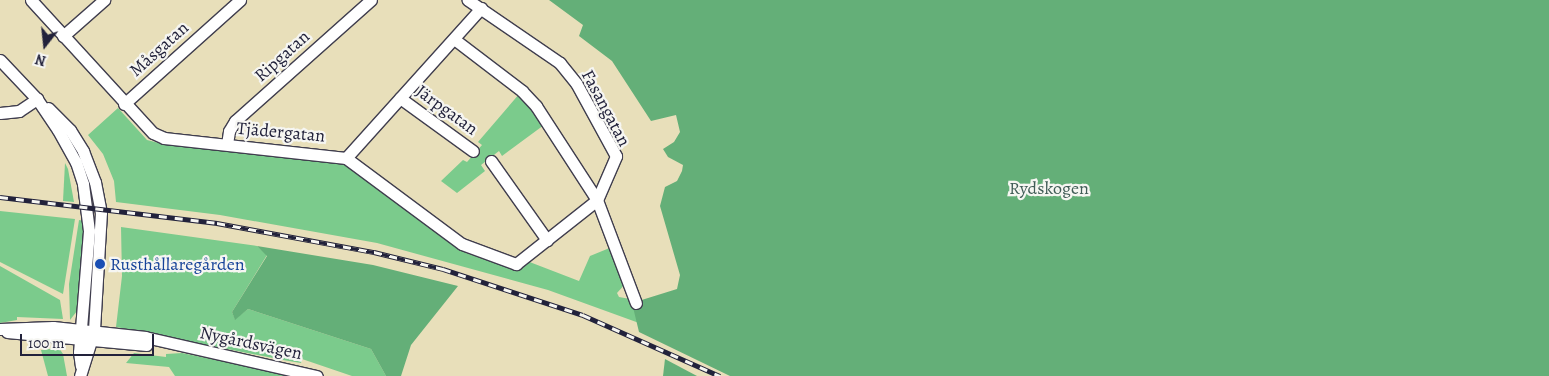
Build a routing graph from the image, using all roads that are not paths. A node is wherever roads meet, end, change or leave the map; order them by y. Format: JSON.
{"nodes":[{"id":1,"x":31,"y":0,"type":"edge"},
{"id":2,"x":104,"y":0,"type":"edge"},
{"id":3,"x":240,"y":0,"type":"edge"},
{"id":4,"x":371,"y":0,"type":"edge"},
{"id":5,"x":468,"y":0,"type":"edge"},
{"id":6,"x":481,"y":8,"type":"junction"},
{"id":7,"x":63,"y":36,"type":"junction"},
{"id":8,"x":454,"y":39,"type":"junction"},
{"id":9,"x":0,"y":60,"type":"edge"},
{"id":10,"x":400,"y":98,"type":"junction"},
{"id":11,"x":37,"y":100,"type":"junction"},
{"id":12,"x":124,"y":104,"type":"junction"},
{"id":13,"x":0,"y":113,"type":"edge"},
{"id":14,"x":227,"y":144,"type":"junction"},
{"id":15,"x":473,"y":151,"type":"dead end"},
{"id":16,"x":346,"y":158,"type":"junction"},
{"id":17,"x":491,"y":161,"type":"dead end"},
{"id":18,"x":597,"y":200,"type":"junction"},
{"id":19,"x":547,"y":240,"type":"junction"},
{"id":20,"x":636,"y":303,"type":"dead end"},
{"id":21,"x":0,"y":330,"type":"edge"},
{"id":22,"x":80,"y":335,"type":"junction"},
{"id":23,"x":93,"y":336,"type":"junction"},
{"id":24,"x":80,"y":371,"type":"edge"},
{"id":25,"x":317,"y":376,"type":"edge"}],
"edges":[{"from":1,"to":7,"type":"street","name":"Tjädergatan"},
{"from":2,"to":7,"type":"street"},
{"from":3,"to":12,"type":"street","name":"Måsgatan"},
{"from":4,"to":14,"type":"street","name":"Ripgatan"},
{"from":5,"to":6,"type":"street","name":"Fasangatan"},
{"from":6,"to":8,"type":"street","name":"Järpgatan"},
{"from":6,"to":18,"type":"street","name":"Fasangatan"},
{"from":7,"to":12,"type":"street","name":"Tjädergatan"},
{"from":8,"to":10,"type":"street","name":"Järpgatan"},
{"from":8,"to":18,"type":"street"},
{"from":9,"to":11,"type":"street"},
{"from":10,"to":15,"type":"street","name":"Järpgatan"},
{"from":10,"to":16,"type":"street","name":"Järpgatan"},
{"from":11,"to":13,"type":"street"},
{"from":11,"to":22,"type":"street"},
{"from":11,"to":23,"type":"street"},
{"from":12,"to":14,"type":"street","name":"Tjädergatan"},
{"from":14,"to":16,"type":"street","name":"Tjädergatan"},
{"from":16,"to":19,"type":"street","name":"Tjädergatan"},
{"from":17,"to":19,"type":"street"},
{"from":18,"to":19,"type":"street","name":"Tjädergatan"},
{"from":18,"to":20,"type":"street"},
{"from":21,"to":22,"type":"street","name":"Nygårdsvägen"},
{"from":22,"to":23,"type":"street","name":"Nygårdsvägen"},
{"from":22,"to":24,"type":"street"},
{"from":23,"to":24,"type":"street"},
{"from":23,"to":25,"type":"street","name":"Nygårdsvägen"}]}
